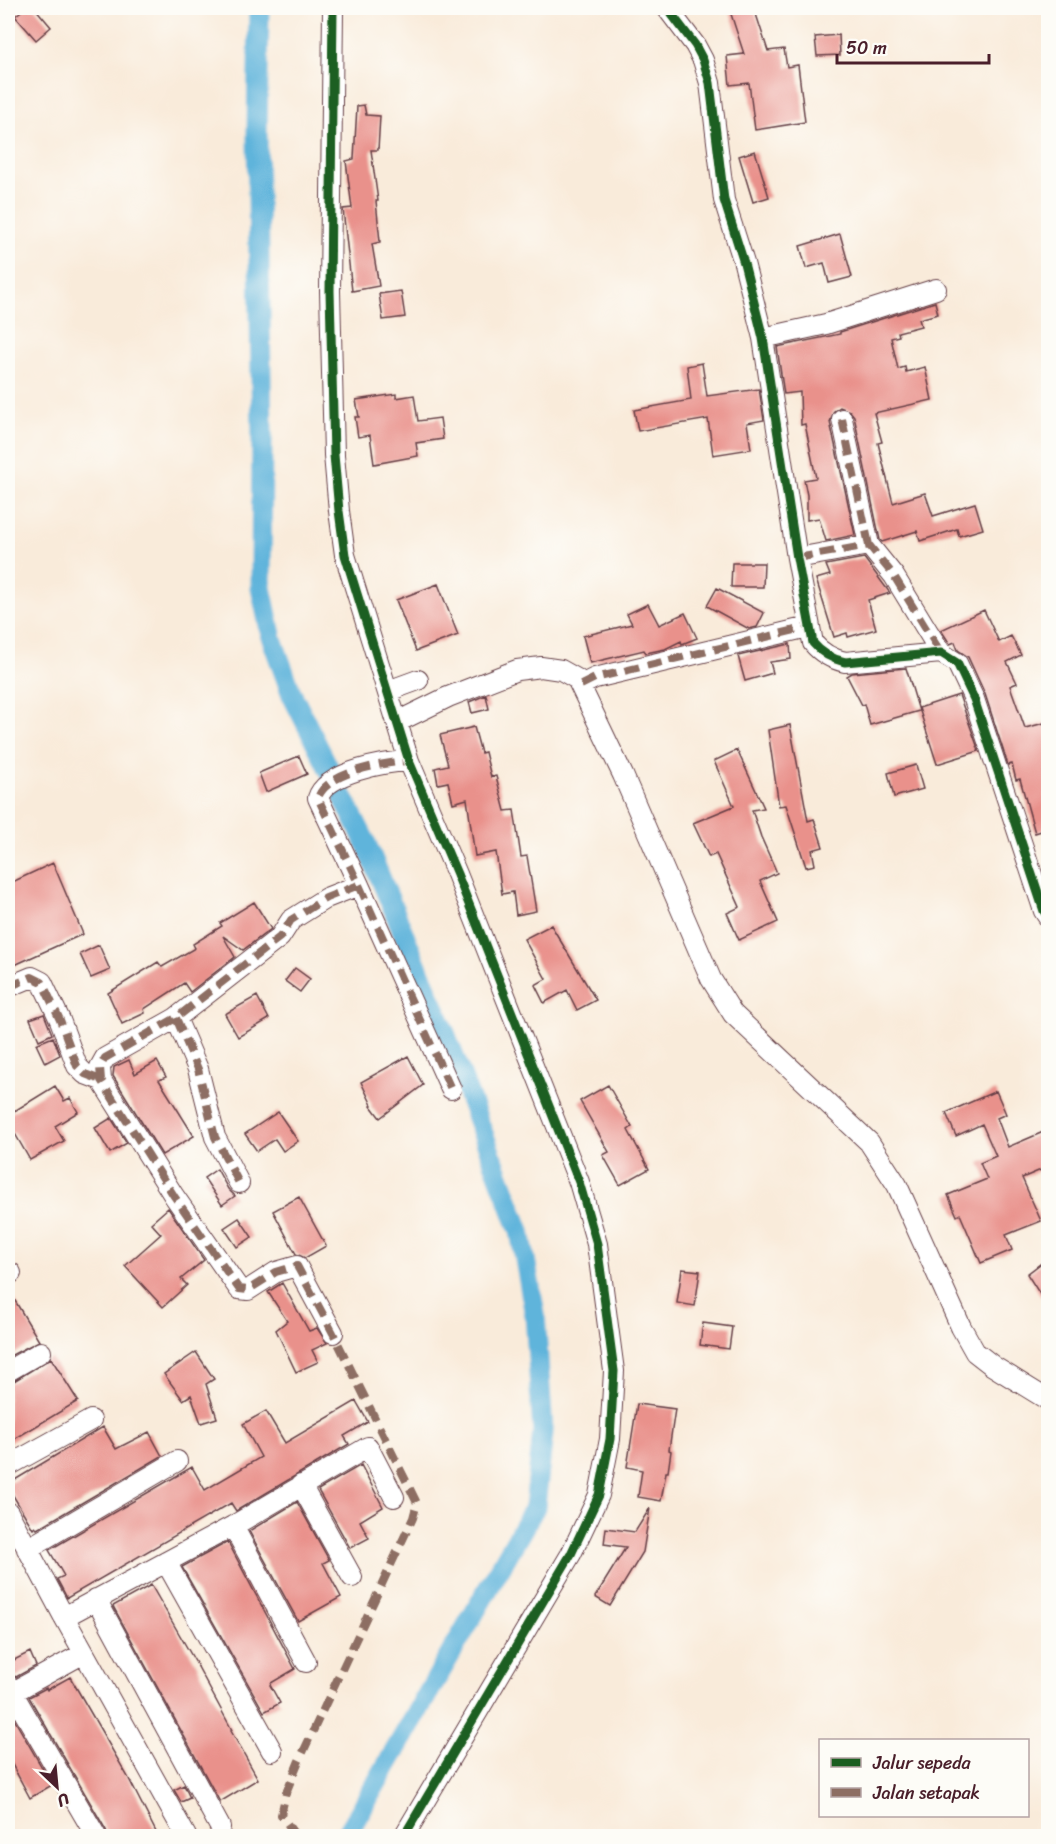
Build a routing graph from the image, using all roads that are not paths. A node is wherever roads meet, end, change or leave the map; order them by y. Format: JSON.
{"nodes":[{"id":1,"x":333,"y":8,"type":"edge"},
{"id":2,"x":667,"y":8,"type":"edge"},
{"id":3,"x":936,"y":289,"type":"dead end"},
{"id":4,"x":763,"y":338,"type":"junction"},
{"id":5,"x":842,"y":419,"type":"dead end"},
{"id":6,"x":869,"y":546,"type":"junction"},
{"id":7,"x":797,"y":558,"type":"junction"},
{"id":8,"x":808,"y":627,"type":"junction"},
{"id":9,"x":941,"y":653,"type":"junction"},
{"id":10,"x":418,"y":680,"type":"dead end"},
{"id":11,"x":581,"y":685,"type":"junction"},
{"id":12,"x":388,"y":691,"type":"junction"},
{"id":13,"x":398,"y":722,"type":"junction"},
{"id":14,"x":409,"y":761,"type":"junction"},
{"id":15,"x":359,"y":885,"type":"junction"},
{"id":16,"x":1048,"y":917,"type":"edge"},
{"id":17,"x":8,"y":987,"type":"edge"},
{"id":18,"x":176,"y":1018,"type":"junction"},
{"id":19,"x":100,"y":1080,"type":"junction"},
{"id":20,"x":451,"y":1089,"type":"dead end"},
{"id":21,"x":239,"y":1183,"type":"dead end"},
{"id":22,"x":333,"y":1333,"type":"dead end"},
{"id":23,"x":41,"y":1352,"type":"dead end"},
{"id":24,"x":8,"y":1371,"type":"edge"},
{"id":25,"x":1048,"y":1400,"type":"edge"},
{"id":26,"x":91,"y":1420,"type":"dead end"},
{"id":27,"x":177,"y":1461,"type":"dead end"},
{"id":28,"x":8,"y":1466,"type":"edge"},
{"id":29,"x":302,"y":1485,"type":"junction"},
{"id":30,"x":394,"y":1497,"type":"dead end"},
{"id":31,"x":8,"y":1512,"type":"edge"},
{"id":32,"x":232,"y":1526,"type":"junction"},
{"id":33,"x":27,"y":1549,"type":"junction"},
{"id":34,"x":166,"y":1562,"type":"junction"},
{"id":35,"x":352,"y":1577,"type":"dead end"},
{"id":36,"x":96,"y":1599,"type":"junction"},
{"id":37,"x":64,"y":1617,"type":"junction"},
{"id":38,"x":84,"y":1653,"type":"junction"},
{"id":39,"x":306,"y":1662,"type":"dead end"},
{"id":40,"x":9,"y":1691,"type":"edge"},
{"id":41,"x":272,"y":1751,"type":"dead end"},
{"id":42,"x":220,"y":1827,"type":"dead end"},
{"id":43,"x":96,"y":1836,"type":"edge"},
{"id":44,"x":186,"y":1836,"type":"edge"},
{"id":45,"x":404,"y":1836,"type":"edge"}],
"edges":[{"from":1,"to":12,"type":"street"},
{"from":2,"to":4,"type":"street"},
{"from":3,"to":4,"type":"street"},
{"from":4,"to":7,"type":"street"},
{"from":5,"to":6,"type":"street"},
{"from":6,"to":7,"type":"street"},
{"from":6,"to":9,"type":"street"},
{"from":7,"to":8,"type":"street"},
{"from":8,"to":9,"type":"street"},
{"from":8,"to":11,"type":"street"},
{"from":9,"to":16,"type":"street"},
{"from":10,"to":12,"type":"street"},
{"from":11,"to":13,"type":"street"},
{"from":11,"to":25,"type":"street"},
{"from":12,"to":13,"type":"street"},
{"from":13,"to":14,"type":"street"},
{"from":14,"to":15,"type":"street"},
{"from":14,"to":45,"type":"street"},
{"from":15,"to":18,"type":"street"},
{"from":15,"to":20,"type":"street"},
{"from":17,"to":19,"type":"street"},
{"from":18,"to":19,"type":"street"},
{"from":18,"to":21,"type":"street"},
{"from":19,"to":22,"type":"street"},
{"from":23,"to":24,"type":"street"},
{"from":26,"to":28,"type":"street"},
{"from":27,"to":33,"type":"street"},
{"from":29,"to":30,"type":"street"},
{"from":29,"to":32,"type":"street"},
{"from":29,"to":35,"type":"street"},
{"from":31,"to":33,"type":"street"},
{"from":32,"to":34,"type":"street"},
{"from":32,"to":39,"type":"street"},
{"from":33,"to":37,"type":"street"},
{"from":34,"to":36,"type":"street"},
{"from":34,"to":41,"type":"street"},
{"from":36,"to":37,"type":"street"},
{"from":36,"to":42,"type":"street"},
{"from":37,"to":38,"type":"street"},
{"from":38,"to":40,"type":"street"},
{"from":38,"to":44,"type":"street"},
{"from":40,"to":43,"type":"street"}]}
